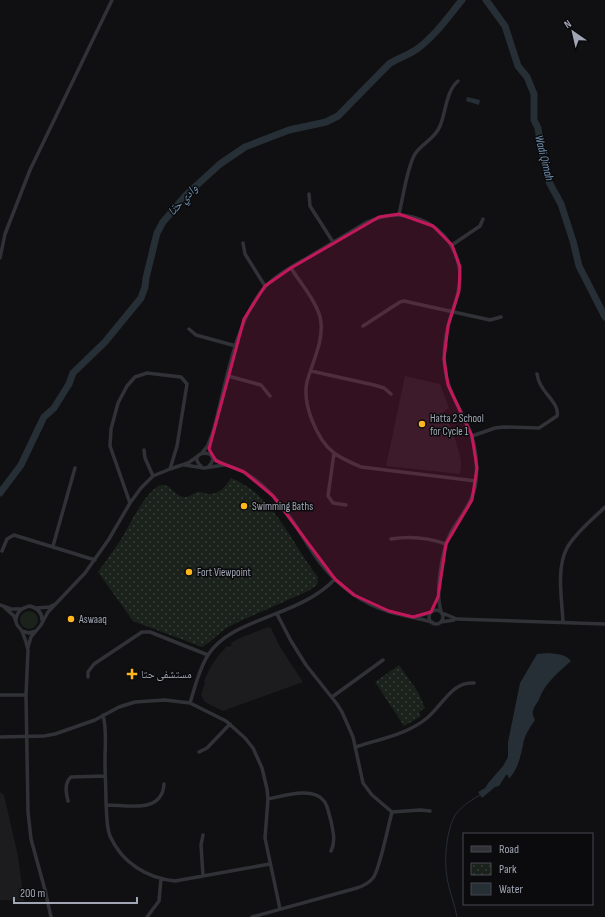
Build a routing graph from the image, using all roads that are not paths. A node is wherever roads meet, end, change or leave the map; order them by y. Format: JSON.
{"nodes":[{"id":1,"x":112,"y":0,"type":"edge"},
{"id":2,"x":458,"y":81,"type":"dead end"},
{"id":3,"x":309,"y":194,"type":"dead end"},
{"id":4,"x":399,"y":214,"type":"junction"},
{"id":5,"x":483,"y":219,"type":"dead end"},
{"id":6,"x":334,"y":242,"type":"junction"},
{"id":7,"x":243,"y":243,"type":"dead end"},
{"id":8,"x":452,"y":245,"type":"junction"},
{"id":9,"x":0,"y":258,"type":"edge"},
{"id":10,"x":291,"y":268,"type":"junction"},
{"id":11,"x":265,"y":286,"type":"junction"},
{"id":12,"x":452,"y":311,"type":"junction"},
{"id":13,"x":501,"y":317,"type":"dead end"},
{"id":14,"x":363,"y":326,"type":"dead end"},
{"id":15,"x":189,"y":329,"type":"dead end"},
{"id":16,"x":236,"y":346,"type":"junction"},
{"id":17,"x":311,"y":371,"type":"junction"},
{"id":18,"x":537,"y":374,"type":"dead end"},
{"id":19,"x":228,"y":376,"type":"junction"},
{"id":20,"x":391,"y":394,"type":"dead end"},
{"id":21,"x":270,"y":396,"type":"dead end"},
{"id":22,"x":472,"y":436,"type":"junction"},
{"id":23,"x":208,"y":445,"type":"junction"},
{"id":24,"x":144,"y":450,"type":"dead end"},
{"id":25,"x":334,"y":453,"type":"junction"},
{"id":26,"x":200,"y":454,"type":"junction"},
{"id":27,"x":212,"y":456,"type":"junction"},
{"id":28,"x":183,"y":465,"type":"junction"},
{"id":29,"x":225,"y":465,"type":"junction"},
{"id":30,"x":209,"y":466,"type":"junction"},
{"id":31,"x":202,"y":467,"type":"junction"},
{"id":32,"x":74,"y":468,"type":"dead end"},
{"id":33,"x":170,"y":468,"type":"junction"},
{"id":34,"x":153,"y":476,"type":"junction"},
{"id":35,"x":476,"y":481,"type":"junction"},
{"id":36,"x":130,"y":503,"type":"junction"},
{"id":37,"x":346,"y":505,"type":"dead end"},
{"id":38,"x":605,"y":507,"type":"edge"},
{"id":39,"x":391,"y":539,"type":"dead end"},
{"id":40,"x":446,"y":544,"type":"junction"},
{"id":41,"x":53,"y":546,"type":"junction"},
{"id":42,"x":2,"y":552,"type":"dead end"},
{"id":43,"x":94,"y":560,"type":"junction"},
{"id":44,"x":335,"y":579,"type":"junction"},
{"id":45,"x":438,"y":597,"type":"junction"},
{"id":46,"x":54,"y":605,"type":"junction"},
{"id":47,"x":0,"y":606,"type":"edge"},
{"id":48,"x":5,"y":608,"type":"junction"},
{"id":49,"x":35,"y":608,"type":"junction"},
{"id":50,"x":21,"y":609,"type":"junction"},
{"id":51,"x":432,"y":611,"type":"junction"},
{"id":52,"x":441,"y":612,"type":"junction"},
{"id":53,"x":277,"y":614,"type":"junction"},
{"id":54,"x":413,"y":617,"type":"junction"},
{"id":55,"x":457,"y":619,"type":"junction"},
{"id":56,"x":16,"y":621,"type":"junction"},
{"id":57,"x":42,"y":622,"type":"junction"},
{"id":58,"x":432,"y":622,"type":"junction"},
{"id":59,"x":440,"y":622,"type":"junction"},
{"id":60,"x":563,"y":622,"type":"junction"},
{"id":61,"x":605,"y":624,"type":"edge"},
{"id":62,"x":22,"y":631,"type":"junction"},
{"id":63,"x":36,"y":631,"type":"junction"},
{"id":64,"x":28,"y":650,"type":"junction"},
{"id":65,"x":208,"y":655,"type":"junction"},
{"id":66,"x":383,"y":660,"type":"dead end"},
{"id":67,"x":88,"y":677,"type":"dead end"},
{"id":68,"x":474,"y":683,"type":"dead end"},
{"id":69,"x":0,"y":695,"type":"edge"},
{"id":70,"x":26,"y":695,"type":"junction"},
{"id":71,"x":332,"y":697,"type":"junction"},
{"id":72,"x":190,"y":703,"type":"junction"},
{"id":73,"x":103,"y":715,"type":"junction"},
{"id":74,"x":230,"y":724,"type":"junction"},
{"id":75,"x":0,"y":737,"type":"edge"},
{"id":76,"x":26,"y":737,"type":"junction"},
{"id":77,"x":356,"y":746,"type":"junction"},
{"id":78,"x":199,"y":752,"type":"dead end"},
{"id":79,"x":105,"y":776,"type":"junction"},
{"id":80,"x":164,"y":784,"type":"dead end"},
{"id":81,"x":268,"y":799,"type":"junction"},
{"id":82,"x":68,"y":801,"type":"dead end"},
{"id":83,"x":107,"y":805,"type":"junction"},
{"id":84,"x":430,"y":811,"type":"dead end"},
{"id":85,"x":392,"y":812,"type":"junction"},
{"id":86,"x":203,"y":835,"type":"dead end"},
{"id":87,"x":331,"y":851,"type":"dead end"},
{"id":88,"x":270,"y":864,"type":"junction"},
{"id":89,"x":203,"y":876,"type":"junction"},
{"id":90,"x":161,"y":879,"type":"junction"},
{"id":91,"x":280,"y":909,"type":"junction"},
{"id":92,"x":51,"y":917,"type":"edge"},
{"id":93,"x":147,"y":917,"type":"edge"},
{"id":94,"x":252,"y":917,"type":"edge"}],
"edges":[{"from":1,"to":9,"type":"street"},
{"from":2,"to":4,"type":"street"},
{"from":3,"to":6,"type":"street"},
{"from":4,"to":6,"type":"street"},
{"from":4,"to":8,"type":"street"},
{"from":5,"to":8,"type":"street"},
{"from":6,"to":10,"type":"street"},
{"from":7,"to":11,"type":"street"},
{"from":8,"to":12,"type":"street"},
{"from":10,"to":11,"type":"street"},
{"from":10,"to":17,"type":"street"},
{"from":11,"to":16,"type":"street"},
{"from":12,"to":13,"type":"street"},
{"from":12,"to":14,"type":"street"},
{"from":12,"to":22,"type":"street"},
{"from":15,"to":16,"type":"street"},
{"from":16,"to":19,"type":"street"},
{"from":17,"to":20,"type":"street"},
{"from":17,"to":25,"type":"street"},
{"from":18,"to":22,"type":"street"},
{"from":19,"to":21,"type":"street"},
{"from":19,"to":23,"type":"street"},
{"from":22,"to":35,"type":"street"},
{"from":23,"to":26,"type":"street"},
{"from":23,"to":27,"type":"street"},
{"from":24,"to":34,"type":"street"},
{"from":25,"to":35,"type":"street"},
{"from":25,"to":37,"type":"street"},
{"from":26,"to":27,"type":"street"},
{"from":26,"to":28,"type":"street"},
{"from":26,"to":31,"type":"street"},
{"from":27,"to":29,"type":"street"},
{"from":27,"to":30,"type":"street"},
{"from":28,"to":31,"type":"street"},
{"from":28,"to":33,"type":"street"},
{"from":29,"to":30,"type":"street"},
{"from":29,"to":44,"type":"street"},
{"from":30,"to":31,"type":"street"},
{"from":32,"to":41,"type":"street"},
{"from":33,"to":34,"type":"street"},
{"from":33,"to":36,"type":"street"},
{"from":34,"to":36,"type":"street"},
{"from":35,"to":40,"type":"street"},
{"from":36,"to":43,"type":"street"},
{"from":38,"to":60,"type":"street"},
{"from":39,"to":40,"type":"street"},
{"from":40,"to":45,"type":"street"},
{"from":41,"to":42,"type":"street"},
{"from":41,"to":43,"type":"street"},
{"from":43,"to":46,"type":"street"},
{"from":44,"to":53,"type":"street"},
{"from":44,"to":54,"type":"street"},
{"from":45,"to":51,"type":"street"},
{"from":45,"to":52,"type":"street"},
{"from":46,"to":49,"type":"street"},
{"from":46,"to":57,"type":"street"},
{"from":47,"to":48,"type":"street"},
{"from":48,"to":50,"type":"street"},
{"from":48,"to":56,"type":"street"},
{"from":49,"to":50,"type":"street"},
{"from":49,"to":57,"type":"street"},
{"from":50,"to":56,"type":"street"},
{"from":51,"to":52,"type":"street"},
{"from":51,"to":54,"type":"street"},
{"from":51,"to":58,"type":"street"},
{"from":52,"to":55,"type":"street"},
{"from":52,"to":59,"type":"street"},
{"from":53,"to":65,"type":"street"},
{"from":53,"to":71,"type":"street"},
{"from":54,"to":58,"type":"street"},
{"from":55,"to":59,"type":"street"},
{"from":55,"to":60,"type":"street"},
{"from":56,"to":62,"type":"street"},
{"from":57,"to":63,"type":"street"},
{"from":58,"to":59,"type":"street"},
{"from":60,"to":61,"type":"street"},
{"from":62,"to":63,"type":"street"},
{"from":62,"to":64,"type":"street"},
{"from":63,"to":64,"type":"street"},
{"from":64,"to":70,"type":"street"},
{"from":65,"to":67,"type":"street"},
{"from":65,"to":72,"type":"street"},
{"from":66,"to":71,"type":"street"},
{"from":68,"to":77,"type":"street"},
{"from":69,"to":70,"type":"street"},
{"from":70,"to":76,"type":"street"},
{"from":71,"to":77,"type":"street"},
{"from":72,"to":73,"type":"street"},
{"from":72,"to":74,"type":"street"},
{"from":73,"to":76,"type":"street"},
{"from":73,"to":79,"type":"street"},
{"from":74,"to":78,"type":"street"},
{"from":74,"to":81,"type":"street"},
{"from":75,"to":76,"type":"street"},
{"from":76,"to":92,"type":"street"},
{"from":77,"to":85,"type":"street"},
{"from":79,"to":82,"type":"street"},
{"from":79,"to":83,"type":"street"},
{"from":80,"to":83,"type":"street"},
{"from":81,"to":87,"type":"street"},
{"from":81,"to":88,"type":"street"},
{"from":83,"to":90,"type":"street"},
{"from":84,"to":85,"type":"street"},
{"from":85,"to":91,"type":"street"},
{"from":86,"to":89,"type":"street"},
{"from":88,"to":89,"type":"street"},
{"from":88,"to":91,"type":"street"},
{"from":89,"to":90,"type":"street"},
{"from":90,"to":93,"type":"street"},
{"from":91,"to":94,"type":"street"}]}
